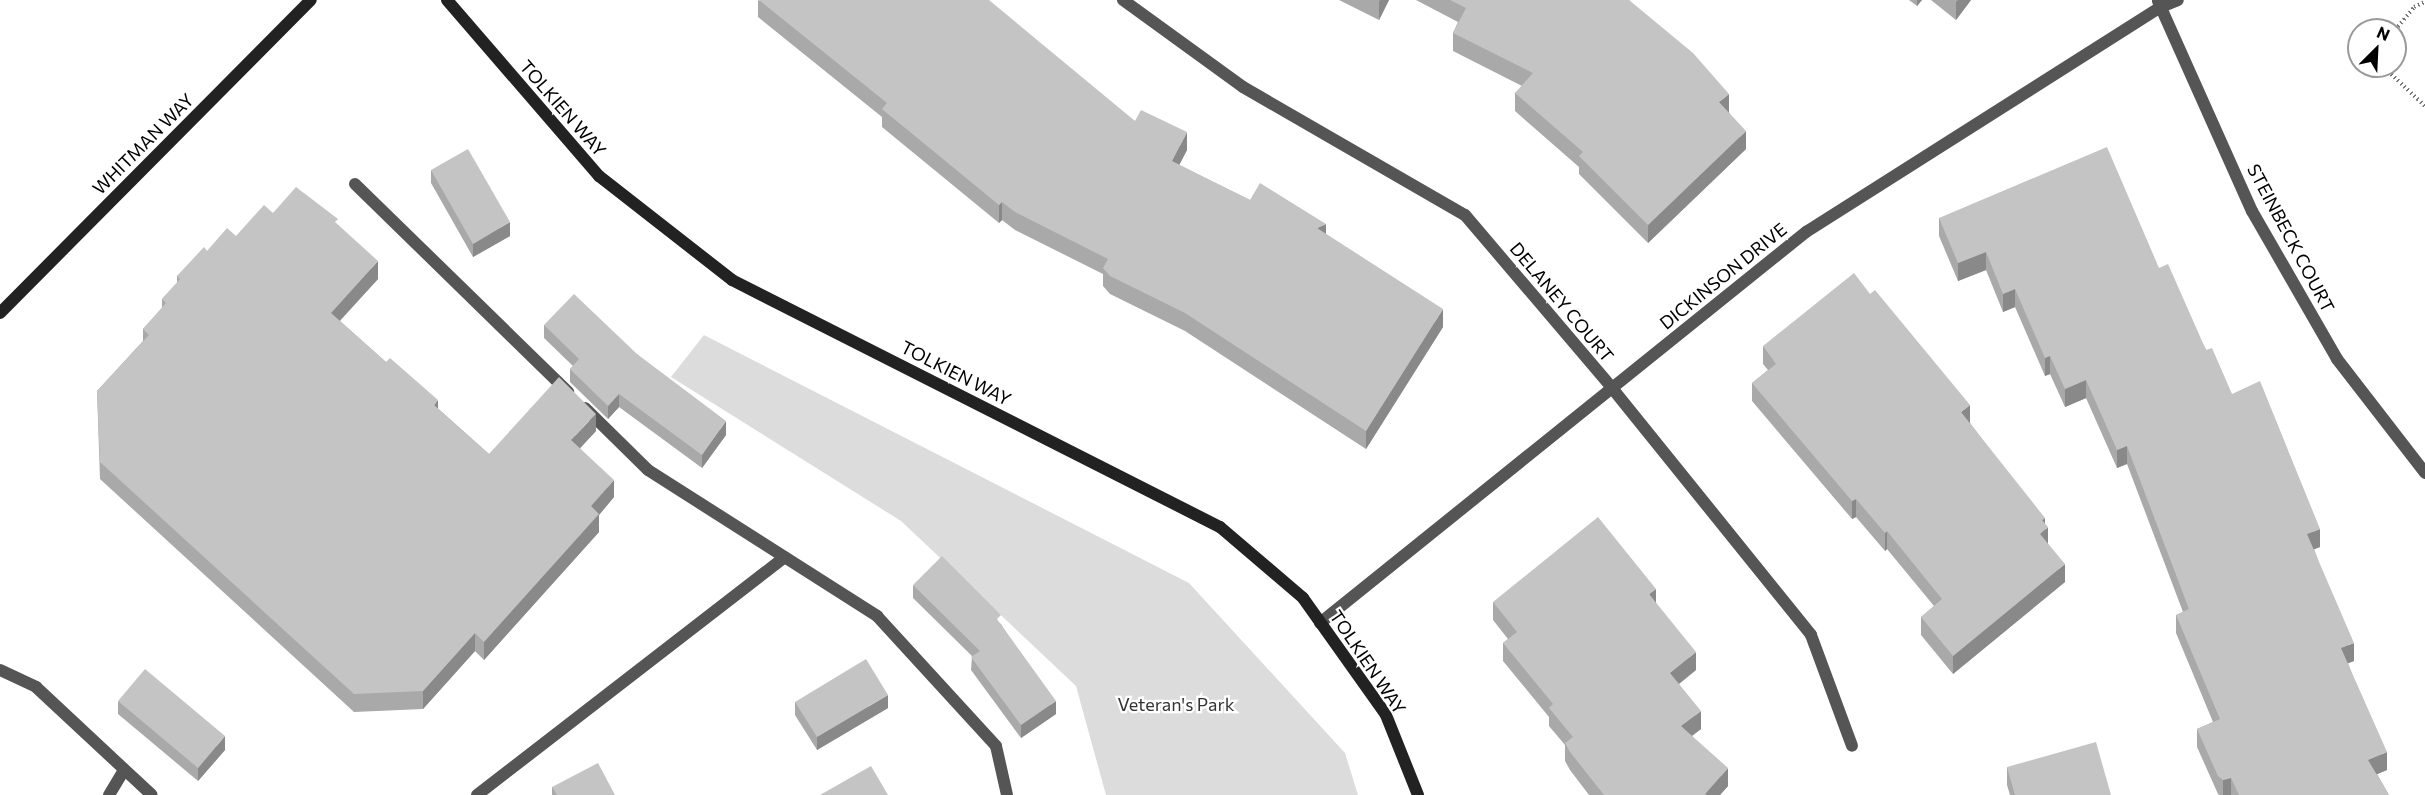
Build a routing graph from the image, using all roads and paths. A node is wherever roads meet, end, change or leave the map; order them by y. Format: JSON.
{"nodes":[{"id":1,"x":311,"y":0,"type":"edge"},
{"id":2,"x":447,"y":0,"type":"edge"},
{"id":3,"x":1123,"y":0,"type":"edge"},
{"id":4,"x":2178,"y":0,"type":"edge"},
{"id":5,"x":2425,"y":2,"type":"edge"},
{"id":6,"x":2159,"y":4,"type":"edge"},
{"id":7,"x":2405,"y":18,"type":"edge"},
{"id":8,"x":2394,"y":78,"type":"edge"},
{"id":9,"x":2425,"y":106,"type":"edge"},
{"id":10,"x":355,"y":184,"type":"dead end"},
{"id":11,"x":0,"y":313,"type":"edge"},
{"id":12,"x":1612,"y":388,"type":"junction"},
{"id":13,"x":2425,"y":473,"type":"edge"},
{"id":14,"x":785,"y":557,"type":"junction"},
{"id":15,"x":1320,"y":623,"type":"junction"},
{"id":16,"x":0,"y":670,"type":"edge"},
{"id":17,"x":1852,"y":747,"type":"dead end"},
{"id":18,"x":123,"y":772,"type":"junction"},
{"id":19,"x":109,"y":795,"type":"edge"},
{"id":20,"x":152,"y":795,"type":"edge"},
{"id":21,"x":477,"y":795,"type":"edge"},
{"id":22,"x":1007,"y":795,"type":"edge"},
{"id":23,"x":1418,"y":795,"type":"edge"}],
"edges":[{"from":1,"to":11,"type":"street","name":"WHITMAN WAY"},
{"from":2,"to":15,"type":"street","name":"TOLKIEN WAY"},
{"from":3,"to":12,"type":"street","name":"DELANEY COURT"},
{"from":4,"to":6,"type":"street","name":"DICKINSON DRIVE"},
{"from":5,"to":7,"type":"path"},
{"from":6,"to":12,"type":"street","name":"DICKINSON DRIVE"},
{"from":6,"to":13,"type":"street","name":"STEINBECK COURT"},
{"from":8,"to":9,"type":"path"},
{"from":10,"to":14,"type":"street"},
{"from":12,"to":15,"type":"street","name":"DICKINSON DRIVE"},
{"from":12,"to":17,"type":"street","name":"DELANEY COURT"},
{"from":14,"to":21,"type":"street"},
{"from":14,"to":22,"type":"street"},
{"from":15,"to":23,"type":"street","name":"TOLKIEN WAY"},
{"from":16,"to":18,"type":"street"},
{"from":18,"to":19,"type":"street"},
{"from":18,"to":20,"type":"street"}]}
